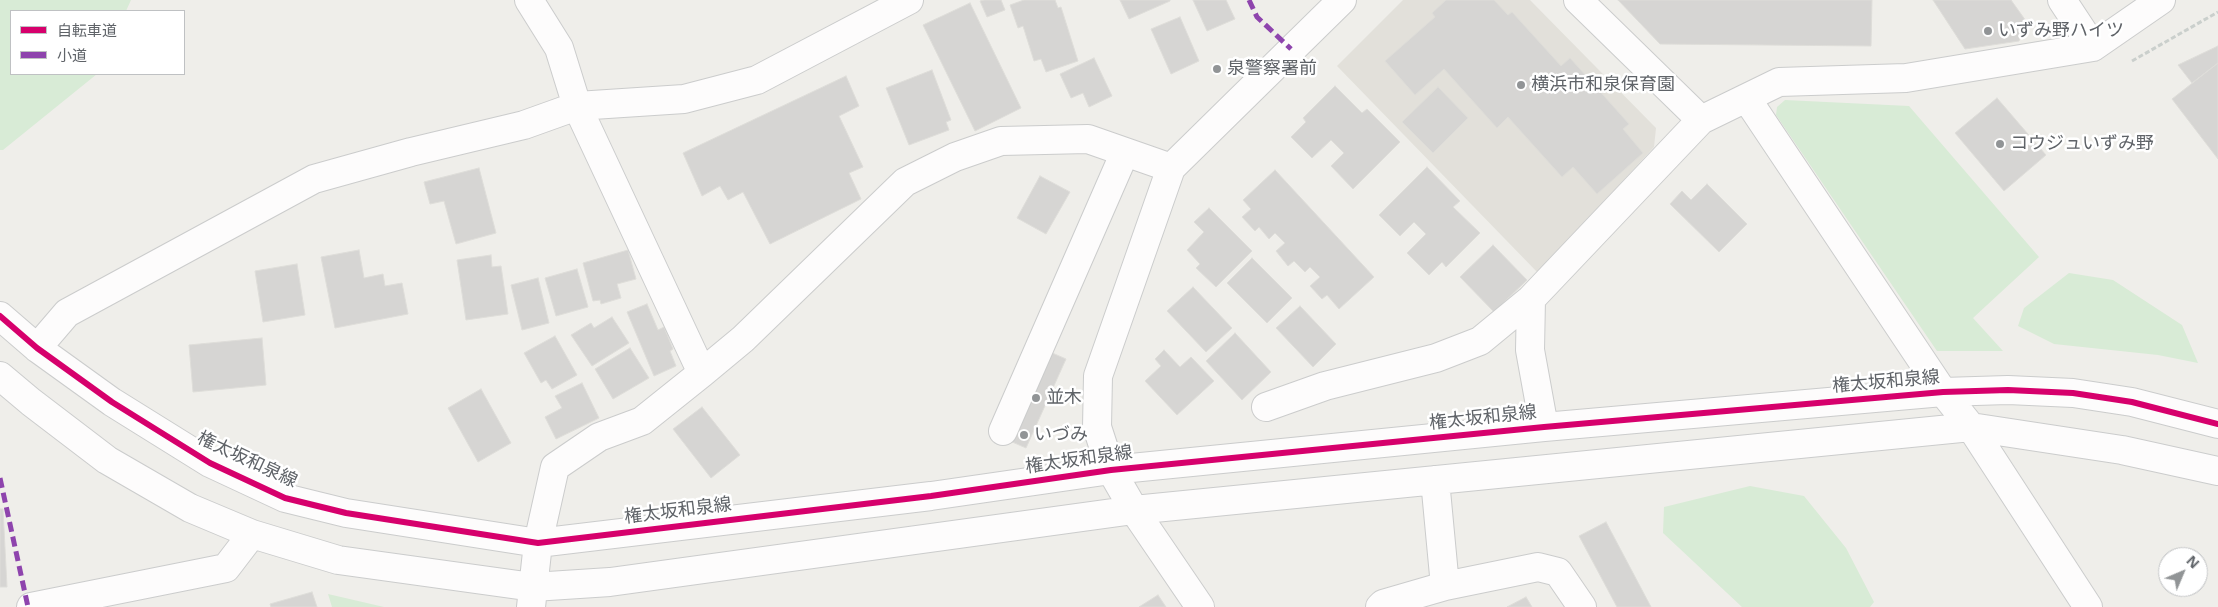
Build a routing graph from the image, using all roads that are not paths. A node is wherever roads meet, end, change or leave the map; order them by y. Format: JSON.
{"nodes":[{"id":1,"x":529,"y":0,"type":"edge"},
{"id":2,"x":909,"y":0,"type":"edge"},
{"id":3,"x":1342,"y":0,"type":"edge"},
{"id":4,"x":1578,"y":0,"type":"edge"},
{"id":5,"x":2062,"y":0,"type":"edge"},
{"id":6,"x":2150,"y":4,"type":"edge"},
{"id":7,"x":2093,"y":46,"type":"junction"},
{"id":8,"x":1747,"y":99,"type":"junction"},
{"id":9,"x":577,"y":106,"type":"junction"},
{"id":10,"x":1701,"y":120,"type":"junction"},
{"id":11,"x":1125,"y":152,"type":"junction"},
{"id":12,"x":1171,"y":168,"type":"junction"},
{"id":13,"x":1531,"y":298,"type":"junction"},
{"id":14,"x":0,"y":316,"type":"edge"},
{"id":15,"x":37,"y":348,"type":"junction"},
{"id":16,"x":702,"y":373,"type":"junction"},
{"id":17,"x":0,"y":376,"type":"edge"},
{"id":18,"x":1943,"y":392,"type":"junction"},
{"id":19,"x":1266,"y":408,"type":"dead end"},
{"id":20,"x":2218,"y":424,"type":"edge"},
{"id":21,"x":1544,"y":427,"type":"junction"},
{"id":22,"x":1971,"y":427,"type":"junction"},
{"id":23,"x":1002,"y":431,"type":"dead end"},
{"id":24,"x":1111,"y":470,"type":"junction"},
{"id":25,"x":2218,"y":471,"type":"edge"},
{"id":26,"x":1435,"y":480,"type":"junction"},
{"id":27,"x":1134,"y":510,"type":"junction"},
{"id":28,"x":252,"y":534,"type":"junction"},
{"id":29,"x":538,"y":543,"type":"junction"},
{"id":30,"x":1444,"y":586,"type":"junction"},
{"id":31,"x":532,"y":597,"type":"edge"},
{"id":32,"x":31,"y":607,"type":"edge"},
{"id":33,"x":1200,"y":607,"type":"edge"},
{"id":34,"x":1380,"y":607,"type":"edge"},
{"id":35,"x":1582,"y":607,"type":"edge"},
{"id":36,"x":2088,"y":607,"type":"edge"}],
"edges":[{"from":1,"to":9,"type":"street"},
{"from":2,"to":9,"type":"street"},
{"from":3,"to":12,"type":"street"},
{"from":4,"to":10,"type":"street"},
{"from":5,"to":7,"type":"street"},
{"from":6,"to":7,"type":"street"},
{"from":7,"to":8,"type":"street"},
{"from":8,"to":10,"type":"street"},
{"from":8,"to":18,"type":"street"},
{"from":9,"to":15,"type":"street"},
{"from":9,"to":16,"type":"street"},
{"from":10,"to":13,"type":"street"},
{"from":11,"to":12,"type":"street"},
{"from":11,"to":16,"type":"street"},
{"from":11,"to":23,"type":"street"},
{"from":12,"to":24,"type":"street"},
{"from":13,"to":19,"type":"street"},
{"from":13,"to":21,"type":"street"},
{"from":14,"to":15,"type":"street","name":"権太坂和泉線"},
{"from":15,"to":29,"type":"street","name":"権太坂和泉線"},
{"from":16,"to":29,"type":"street"},
{"from":17,"to":28,"type":"street"},
{"from":18,"to":20,"type":"street","name":"権太坂和泉線"},
{"from":18,"to":21,"type":"street","name":"権太坂和泉線"},
{"from":18,"to":22,"type":"street"},
{"from":21,"to":24,"type":"street","name":"権太坂和泉線"},
{"from":22,"to":25,"type":"street"},
{"from":22,"to":26,"type":"street"},
{"from":22,"to":36,"type":"street"},
{"from":24,"to":27,"type":"street"},
{"from":24,"to":29,"type":"street","name":"権太坂和泉線"},
{"from":26,"to":27,"type":"street"},
{"from":26,"to":30,"type":"street"},
{"from":27,"to":31,"type":"street"},
{"from":27,"to":33,"type":"street"},
{"from":28,"to":31,"type":"street"},
{"from":28,"to":32,"type":"street"},
{"from":29,"to":31,"type":"street"},
{"from":30,"to":34,"type":"street"},
{"from":30,"to":35,"type":"street"}]}
